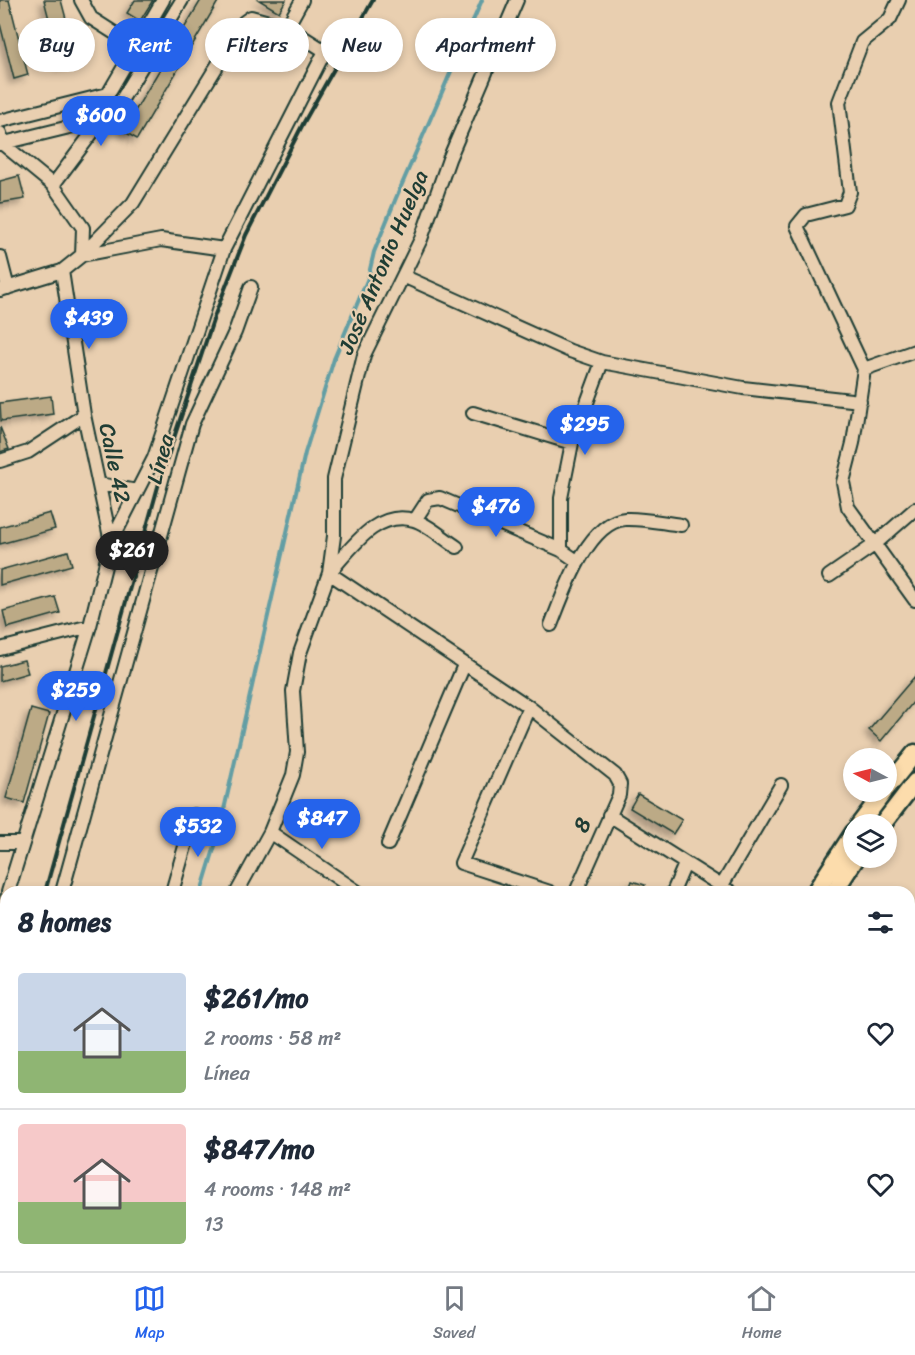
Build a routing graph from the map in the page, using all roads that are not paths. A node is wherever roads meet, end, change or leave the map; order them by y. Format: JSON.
{"nodes":[{"id":1,"x":81,"y":0,"type":"edge"},
{"id":2,"x":163,"y":0,"type":"edge"},
{"id":3,"x":182,"y":0,"type":"edge"},
{"id":4,"x":302,"y":0,"type":"edge"},
{"id":5,"x":517,"y":0,"type":"edge"},
{"id":6,"x":899,"y":0,"type":"edge"},
{"id":7,"x":152,"y":18,"type":"edge"},
{"id":8,"x":171,"y":18,"type":"edge"},
{"id":9,"x":292,"y":18,"type":"edge"},
{"id":10,"x":107,"y":28,"type":"edge"},
{"id":11,"x":309,"y":41,"type":"edge"},
{"id":12,"x":120,"y":72,"type":"edge"},
{"id":13,"x":138,"y":72,"type":"edge"},
{"id":14,"x":213,"y":72,"type":"edge"},
{"id":15,"x":92,"y":98,"type":"junction"},
{"id":16,"x":98,"y":120,"type":"junction"},
{"id":17,"x":0,"y":121,"type":"edge"},
{"id":18,"x":1,"y":140,"type":"edge"},
{"id":19,"x":53,"y":185,"type":"junction"},
{"id":20,"x":224,"y":249,"type":"junction"},
{"id":21,"x":82,"y":255,"type":"junction"},
{"id":22,"x":0,"y":257,"type":"edge"},
{"id":23,"x":62,"y":271,"type":"junction"},
{"id":24,"x":403,"y":276,"type":"junction"},
{"id":25,"x":251,"y":287,"type":"dead end"},
{"id":26,"x":4,"y":289,"type":"edge"},
{"id":27,"x":915,"y":351,"type":"edge"},
{"id":28,"x":602,"y":362,"type":"junction"},
{"id":29,"x":864,"y":369,"type":"junction"},
{"id":30,"x":860,"y":401,"type":"junction"},
{"id":31,"x":473,"y":413,"type":"dead end"},
{"id":32,"x":84,"y":415,"type":"junction"},
{"id":33,"x":572,"y":443,"type":"junction"},
{"id":34,"x":0,"y":461,"type":"edge"},
{"id":35,"x":99,"y":484,"type":"junction"},
{"id":36,"x":137,"y":492,"type":"junction"},
{"id":37,"x":915,"y":509,"type":"edge"},
{"id":38,"x":415,"y":520,"type":"junction"},
{"id":39,"x":681,"y":525,"type":"dead end"},
{"id":40,"x":111,"y":542,"type":"junction"},
{"id":41,"x":874,"y":545,"type":"junction"},
{"id":42,"x":457,"y":547,"type":"dead end"},
{"id":43,"x":561,"y":550,"type":"junction"},
{"id":44,"x":577,"y":561,"type":"junction"},
{"id":45,"x":329,"y":573,"type":"junction"},
{"id":46,"x":829,"y":576,"type":"dead end"},
{"id":47,"x":915,"y":600,"type":"edge"},
{"id":48,"x":551,"y":625,"type":"dead end"},
{"id":49,"x":90,"y":626,"type":"junction"},
{"id":50,"x":0,"y":649,"type":"edge"},
{"id":51,"x":464,"y":665,"type":"junction"},
{"id":52,"x":528,"y":707,"type":"junction"},
{"id":53,"x":915,"y":753,"type":"edge"},
{"id":54,"x":897,"y":776,"type":"edge"},
{"id":55,"x":915,"y":782,"type":"edge"},
{"id":56,"x":781,"y":785,"type":"dead end"},
{"id":57,"x":877,"y":802,"type":"edge"},
{"id":58,"x":867,"y":814,"type":"edge"},
{"id":59,"x":890,"y":814,"type":"edge"},
{"id":60,"x":194,"y":815,"type":"dead end"},
{"id":61,"x":609,"y":815,"type":"junction"},
{"id":62,"x":270,"y":832,"type":"junction"},
{"id":63,"x":0,"y":843,"type":"edge"},
{"id":64,"x":21,"y":843,"type":"junction"},
{"id":65,"x":388,"y":843,"type":"dead end"},
{"id":66,"x":843,"y":849,"type":"edge"},
{"id":67,"x":685,"y":864,"type":"junction"},
{"id":68,"x":850,"y":868,"type":"edge"},
{"id":69,"x":10,"y":886,"type":"edge"},
{"id":70,"x":64,"y":886,"type":"edge"},
{"id":71,"x":174,"y":886,"type":"edge"},
{"id":72,"x":240,"y":886,"type":"edge"},
{"id":73,"x":349,"y":886,"type":"edge"},
{"id":74,"x":532,"y":886,"type":"edge"},
{"id":75,"x":579,"y":886,"type":"edge"},
{"id":76,"x":676,"y":886,"type":"edge"},
{"id":77,"x":720,"y":886,"type":"edge"},
{"id":78,"x":728,"y":886,"type":"edge"},
{"id":79,"x":819,"y":886,"type":"edge"},
{"id":80,"x":838,"y":886,"type":"edge"}],
"edges":[{"from":1,"to":10,"type":"street"},
{"from":2,"to":7,"type":"street"},
{"from":3,"to":8,"type":"street"},
{"from":4,"to":9,"type":"street"},
{"from":5,"to":24,"type":"street","name":"José Antonio Huelga"},
{"from":6,"to":29,"type":"street"},
{"from":11,"to":20,"type":"street","name":"Línea"},
{"from":12,"to":15,"type":"street"},
{"from":13,"to":16,"type":"street"},
{"from":14,"to":21,"type":"street"},
{"from":15,"to":16,"type":"street"},
{"from":15,"to":17,"type":"street"},
{"from":16,"to":18,"type":"street"},
{"from":16,"to":19,"type":"street"},
{"from":18,"to":19,"type":"street"},
{"from":19,"to":21,"type":"street"},
{"from":20,"to":21,"type":"street"},
{"from":20,"to":36,"type":"street","name":"Línea"},
{"from":21,"to":23,"type":"street"},
{"from":22,"to":26,"type":"street"},
{"from":23,"to":26,"type":"street"},
{"from":23,"to":32,"type":"street","name":"Calle 42"},
{"from":24,"to":28,"type":"street"},
{"from":24,"to":45,"type":"street","name":"José Antonio Huelga"},
{"from":25,"to":70,"type":"street","name":"Línea"},
{"from":27,"to":29,"type":"street"},
{"from":28,"to":30,"type":"street"},
{"from":28,"to":33,"type":"street"},
{"from":29,"to":30,"type":"street"},
{"from":30,"to":41,"type":"street"},
{"from":31,"to":33,"type":"street"},
{"from":32,"to":34,"type":"street"},
{"from":32,"to":35,"type":"street","name":"Calle 42"},
{"from":33,"to":43,"type":"street"},
{"from":35,"to":36,"type":"street"},
{"from":35,"to":40,"type":"street","name":"Calle 42"},
{"from":36,"to":40,"type":"street","name":"Línea"},
{"from":37,"to":41,"type":"street"},
{"from":38,"to":42,"type":"street"},
{"from":38,"to":43,"type":"street"},
{"from":38,"to":45,"type":"street"},
{"from":39,"to":44,"type":"street"},
{"from":40,"to":49,"type":"street","name":"Calle 42"},
{"from":41,"to":46,"type":"street"},
{"from":41,"to":47,"type":"street"},
{"from":43,"to":44,"type":"street"},
{"from":44,"to":48,"type":"street"},
{"from":45,"to":51,"type":"street"},
{"from":45,"to":62,"type":"street","name":"José Antonio Huelga"},
{"from":49,"to":50,"type":"street"},
{"from":49,"to":64,"type":"street","name":"Calle 42"},
{"from":51,"to":52,"type":"street"},
{"from":51,"to":65,"type":"street"},
{"from":52,"to":61,"type":"street","name":"8"},
{"from":52,"to":74,"type":"street"},
{"from":53,"to":54,"type":"main road"},
{"from":55,"to":59,"type":"main road"},
{"from":56,"to":78,"type":"street"},
{"from":57,"to":58,"type":"main road"},
{"from":60,"to":71,"type":"street"},
{"from":61,"to":67,"type":"street"},
{"from":61,"to":75,"type":"street","name":"8"},
{"from":62,"to":72,"type":"street","name":"José Antonio Huelga"},
{"from":62,"to":73,"type":"street"},
{"from":63,"to":64,"type":"street"},
{"from":64,"to":69,"type":"street","name":"Calle 42"},
{"from":66,"to":79,"type":"main road"},
{"from":67,"to":76,"type":"street"},
{"from":67,"to":77,"type":"street"},
{"from":68,"to":80,"type":"main road"}]}
